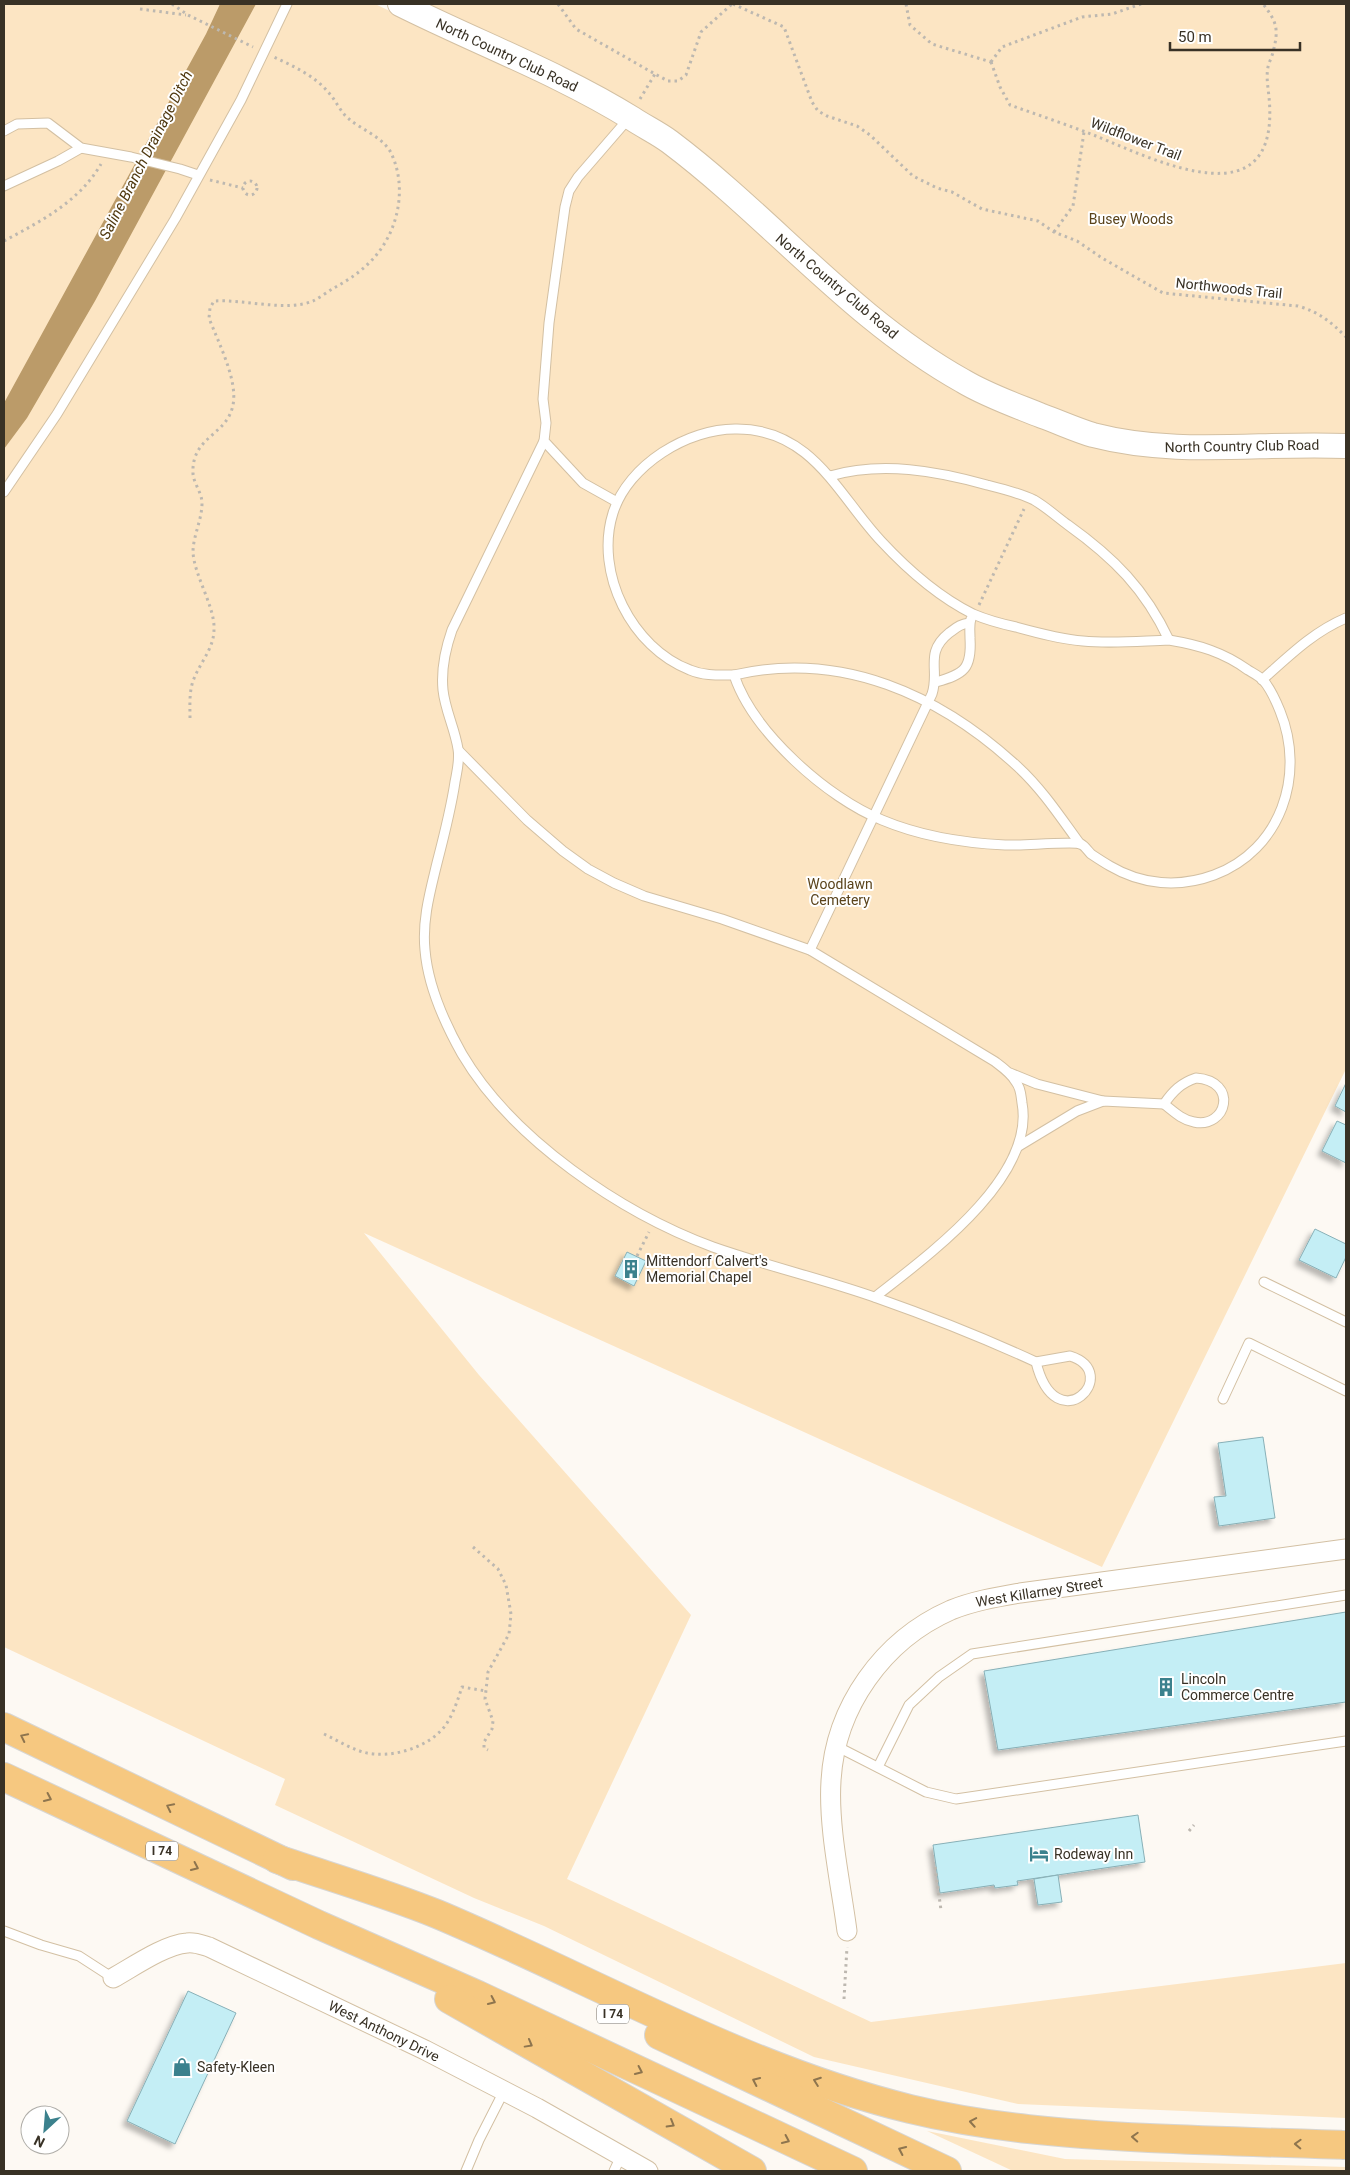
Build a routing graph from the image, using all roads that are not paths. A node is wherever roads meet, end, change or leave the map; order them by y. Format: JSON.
{"nodes":[{"id":1,"x":287,"y":4,"type":"edge"},
{"id":2,"x":400,"y":4,"type":"edge"},
{"id":3,"x":630,"y":117,"type":"junction"},
{"id":4,"x":4,"y":131,"type":"edge"},
{"id":5,"x":81,"y":148,"type":"junction"},
{"id":6,"x":198,"y":176,"type":"junction"},
{"id":7,"x":4,"y":186,"type":"edge"},
{"id":8,"x":544,"y":441,"type":"junction"},
{"id":9,"x":1346,"y":446,"type":"edge"},
{"id":10,"x":830,"y":476,"type":"junction"},
{"id":11,"x":4,"y":492,"type":"edge"},
{"id":12,"x":617,"y":502,"type":"junction"},
{"id":13,"x":974,"y":614,"type":"junction"},
{"id":14,"x":1346,"y":618,"type":"edge"},
{"id":15,"x":969,"y":624,"type":"junction"},
{"id":16,"x":1169,"y":640,"type":"junction"},
{"id":17,"x":734,"y":676,"type":"junction"},
{"id":18,"x":1262,"y":680,"type":"junction"},
{"id":19,"x":936,"y":682,"type":"junction"},
{"id":20,"x":928,"y":701,"type":"junction"},
{"id":21,"x":459,"y":751,"type":"junction"},
{"id":22,"x":874,"y":817,"type":"junction"},
{"id":23,"x":1080,"y":844,"type":"junction"},
{"id":24,"x":810,"y":950,"type":"junction"},
{"id":25,"x":1008,"y":1072,"type":"junction"},
{"id":26,"x":1103,"y":1101,"type":"junction"},
{"id":27,"x":1164,"y":1104,"type":"junction"},
{"id":28,"x":1019,"y":1146,"type":"junction"},
{"id":29,"x":1264,"y":1282,"type":"dead end"},
{"id":30,"x":875,"y":1297,"type":"junction"},
{"id":31,"x":1346,"y":1322,"type":"edge"},
{"id":32,"x":1036,"y":1362,"type":"junction"},
{"id":33,"x":1346,"y":1391,"type":"edge"},
{"id":34,"x":1223,"y":1399,"type":"dead end"},
{"id":35,"x":1346,"y":1548,"type":"edge"},
{"id":36,"x":1346,"y":1595,"type":"edge"},
{"id":37,"x":4,"y":1727,"type":"edge"},
{"id":38,"x":1346,"y":1741,"type":"edge"},
{"id":39,"x":836,"y":1746,"type":"junction"},
{"id":40,"x":878,"y":1767,"type":"junction"},
{"id":41,"x":4,"y":1777,"type":"edge"},
{"id":42,"x":277,"y":1859,"type":"junction"},
{"id":43,"x":319,"y":1925,"type":"junction"},
{"id":44,"x":4,"y":1930,"type":"edge"},
{"id":45,"x":847,"y":1931,"type":"road end"},
{"id":46,"x":113,"y":1978,"type":"joint"},
{"id":47,"x":504,"y":2091,"type":"junction"},
{"id":48,"x":1346,"y":2145,"type":"edge"},
{"id":49,"x":618,"y":2164,"type":"edge"},
{"id":50,"x":466,"y":2171,"type":"edge"},
{"id":51,"x":648,"y":2171,"type":"edge"},
{"id":52,"x":752,"y":2171,"type":"edge"},
{"id":53,"x":853,"y":2171,"type":"edge"},
{"id":54,"x":947,"y":2171,"type":"edge"}],
"edges":[{"from":1,"to":6,"type":"lane"},
{"from":2,"to":3,"type":"street","name":"North Country Club Road"},
{"from":3,"to":8,"type":"lane"},
{"from":3,"to":9,"type":"street","name":"North Country Club Road"},
{"from":4,"to":5,"type":"lane"},
{"from":5,"to":6,"type":"lane"},
{"from":5,"to":7,"type":"lane"},
{"from":6,"to":11,"type":"lane"},
{"from":8,"to":12,"type":"lane"},
{"from":8,"to":21,"type":"lane"},
{"from":10,"to":12,"type":"lane"},
{"from":10,"to":13,"type":"lane"},
{"from":10,"to":16,"type":"lane"},
{"from":12,"to":17,"type":"lane"},
{"from":13,"to":15,"type":"lane"},
{"from":13,"to":16,"type":"lane"},
{"from":14,"to":18,"type":"lane"},
{"from":15,"to":19,"type":"lane"},
{"from":15,"to":19,"type":"lane"},
{"from":16,"to":18,"type":"lane"},
{"from":17,"to":20,"type":"lane"},
{"from":17,"to":22,"type":"lane"},
{"from":18,"to":23,"type":"lane"},
{"from":19,"to":20,"type":"lane"},
{"from":20,"to":22,"type":"lane"},
{"from":20,"to":23,"type":"lane"},
{"from":21,"to":24,"type":"lane"},
{"from":21,"to":30,"type":"lane"},
{"from":22,"to":23,"type":"lane"},
{"from":22,"to":24,"type":"lane"},
{"from":24,"to":25,"type":"lane"},
{"from":25,"to":26,"type":"lane"},
{"from":25,"to":28,"type":"lane"},
{"from":26,"to":27,"type":"lane"},
{"from":26,"to":28,"type":"lane"},
{"from":27,"to":27,"type":"lane"},
{"from":28,"to":30,"type":"lane"},
{"from":29,"to":31,"type":"lane"},
{"from":30,"to":32,"type":"lane"},
{"from":32,"to":32,"type":"lane"},
{"from":33,"to":34,"type":"lane"},
{"from":35,"to":39,"type":"street","name":"West Killarney Street"},
{"from":36,"to":40,"type":"lane"},
{"from":42,"to":37,"type":"highway","number":"I 74","one_way":true},
{"from":38,"to":40,"type":"lane"},
{"from":39,"to":40,"type":"lane"},
{"from":39,"to":45,"type":"street","name":"West Killarney Street"},
{"from":41,"to":43,"type":"highway","number":"I 74","one_way":true},
{"from":48,"to":42,"type":"highway","one_way":true},
{"from":54,"to":42,"type":"highway","number":"I 74","one_way":true},
{"from":43,"to":52,"type":"highway","one_way":true},
{"from":43,"to":53,"type":"highway","number":"I 74","one_way":true},
{"from":44,"to":46,"type":"lane"},
{"from":46,"to":47,"type":"street","name":"West Anthony Drive"},
{"from":47,"to":49,"type":"street","name":"West Anthony Drive"},
{"from":47,"to":50,"type":"lane"},
{"from":49,"to":51,"type":"street","name":"West Anthony Drive"}]}
